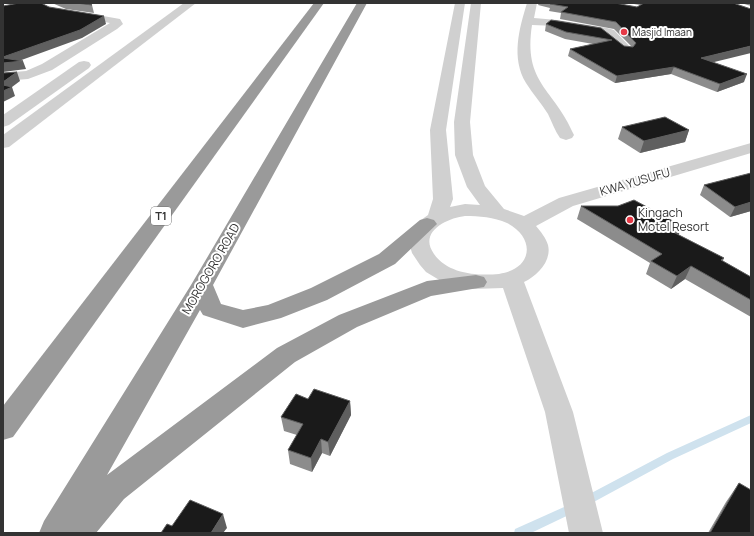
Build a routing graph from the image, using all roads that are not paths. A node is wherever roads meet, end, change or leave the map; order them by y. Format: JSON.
{"nodes":[{"id":1,"x":172,"y":3,"type":"edge"},
{"id":2,"x":191,"y":3,"type":"edge"},
{"id":3,"x":319,"y":3,"type":"edge"},
{"id":4,"x":362,"y":3,"type":"edge"},
{"id":5,"x":460,"y":3,"type":"edge"},
{"id":6,"x":476,"y":3,"type":"edge"},
{"id":7,"x":532,"y":3,"type":"edge"},
{"id":8,"x":62,"y":12,"type":"edge"},
{"id":9,"x":147,"y":20,"type":"dead end"},
{"id":10,"x":527,"y":21,"type":"junction"},
{"id":11,"x":627,"y":50,"type":"edge"},
{"id":12,"x":92,"y":59,"type":"dead end"},
{"id":13,"x":3,"y":77,"type":"edge"},
{"id":14,"x":3,"y":122,"type":"edge"},
{"id":15,"x":566,"y":135,"type":"dead end"},
{"id":16,"x":3,"y":143,"type":"edge"},
{"id":17,"x":751,"y":148,"type":"edge"},
{"id":18,"x":497,"y":213,"type":"junction"},
{"id":19,"x":432,"y":220,"type":"junction"},
{"id":20,"x":523,"y":225,"type":"junction"},
{"id":21,"x":511,"y":279,"type":"junction"},
{"id":22,"x":476,"y":282,"type":"junction"},
{"id":23,"x":202,"y":285,"type":"junction"},
{"id":24,"x":5,"y":425,"type":"edge"},
{"id":25,"x":56,"y":533,"type":"edge"},
{"id":26,"x":75,"y":533,"type":"edge"},
{"id":27,"x":586,"y":533,"type":"edge"}],
"edges":[{"from":1,"to":9,"type":"street"},
{"from":2,"to":16,"type":"street"},
{"from":3,"to":24,"type":"highway","number":"T1"},
{"from":4,"to":23,"type":"highway","name":"MOROGORO ROAD"},
{"from":5,"to":19,"type":"street"},
{"from":6,"to":18,"type":"street"},
{"from":7,"to":10,"type":"street"},
{"from":8,"to":13,"type":"street"},
{"from":10,"to":11,"type":"street"},
{"from":10,"to":15,"type":"street"},
{"from":12,"to":14,"type":"street"},
{"from":17,"to":20,"type":"street","name":"KWA YUSUFU"},
{"from":18,"to":19,"type":"street"},
{"from":18,"to":20,"type":"street"},
{"from":19,"to":22,"type":"street"},
{"from":19,"to":23,"type":"highway"},
{"from":20,"to":21,"type":"street"},
{"from":21,"to":22,"type":"street"},
{"from":21,"to":27,"type":"street"},
{"from":22,"to":26,"type":"highway"},
{"from":23,"to":25,"type":"highway","name":"MOROGORO ROAD"}]}
